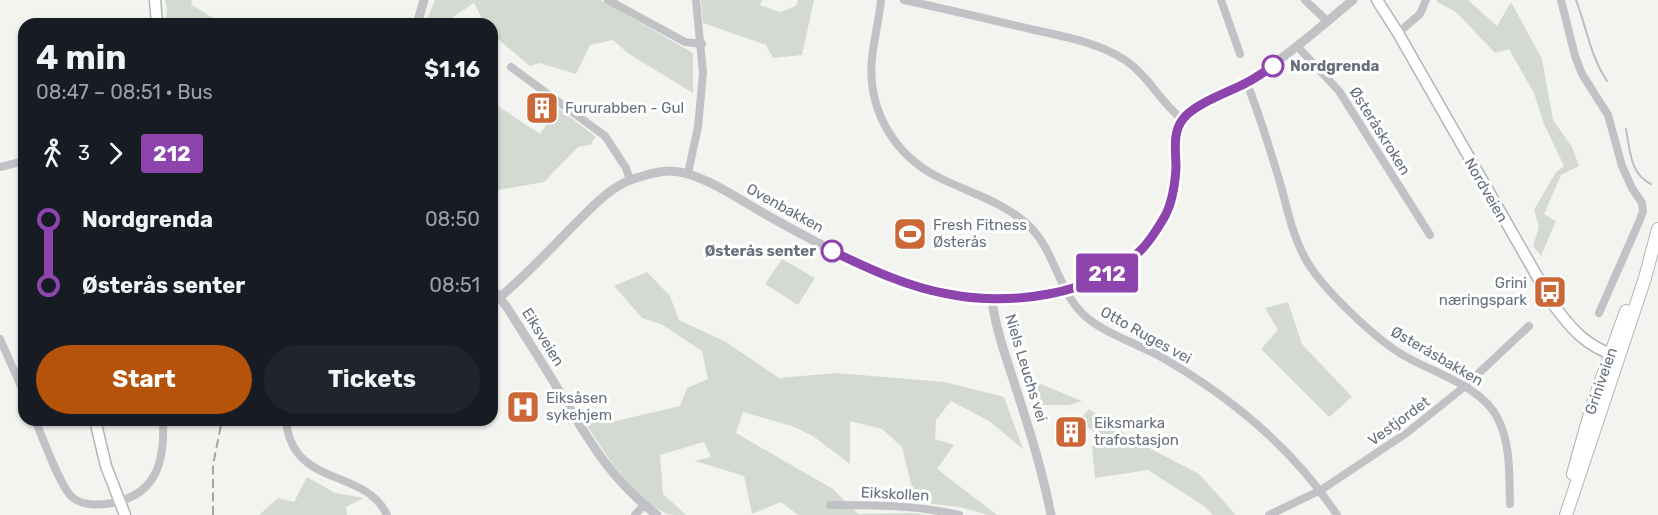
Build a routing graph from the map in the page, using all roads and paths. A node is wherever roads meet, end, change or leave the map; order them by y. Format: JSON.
{"nodes":[{"id":1,"x":155,"y":0,"type":"edge"},
{"id":2,"x":424,"y":0,"type":"edge"},
{"id":3,"x":608,"y":0,"type":"edge"},
{"id":4,"x":696,"y":0,"type":"edge"},
{"id":5,"x":881,"y":0,"type":"edge"},
{"id":6,"x":904,"y":0,"type":"edge"},
{"id":7,"x":1221,"y":0,"type":"edge"},
{"id":8,"x":1305,"y":0,"type":"edge"},
{"id":9,"x":1353,"y":0,"type":"edge"},
{"id":10,"x":1377,"y":0,"type":"edge"},
{"id":11,"x":1425,"y":0,"type":"edge"},
{"id":12,"x":1561,"y":0,"type":"edge"},
{"id":13,"x":156,"y":18,"type":"edge"},
{"id":14,"x":419,"y":18,"type":"edge"},
{"id":15,"x":1327,"y":21,"type":"junction"},
{"id":16,"x":1398,"y":33,"type":"junction"},
{"id":17,"x":702,"y":44,"type":"junction"},
{"id":18,"x":1299,"y":47,"type":"junction"},
{"id":19,"x":1240,"y":54,"type":"dead end"},
{"id":20,"x":511,"y":67,"type":"dead end"},
{"id":21,"x":1248,"y":83,"type":"junction"},
{"id":22,"x":1182,"y":119,"type":"junction"},
{"id":23,"x":18,"y":162,"type":"edge"},
{"id":24,"x":0,"y":167,"type":"edge"},
{"id":25,"x":688,"y":173,"type":"junction"},
{"id":26,"x":630,"y":180,"type":"junction"},
{"id":27,"x":1658,"y":229,"type":"edge"},
{"id":28,"x":1430,"y":235,"type":"dead end"},
{"id":29,"x":1066,"y":290,"type":"junction"},
{"id":30,"x":498,"y":295,"type":"edge"},
{"id":31,"x":500,"y":297,"type":"junction"},
{"id":32,"x":992,"y":299,"type":"junction"},
{"id":33,"x":1599,"y":313,"type":"dead end"},
{"id":34,"x":1529,"y":326,"type":"dead end"},
{"id":35,"x":0,"y":339,"type":"edge"},
{"id":36,"x":1615,"y":355,"type":"junction"},
{"id":37,"x":18,"y":380,"type":"edge"},
{"id":38,"x":1464,"y":387,"type":"junction"},
{"id":39,"x":38,"y":426,"type":"edge"},
{"id":40,"x":96,"y":426,"type":"edge"},
{"id":41,"x":163,"y":426,"type":"edge"},
{"id":42,"x":287,"y":426,"type":"edge"},
{"id":43,"x":1321,"y":490,"type":"junction"},
{"id":44,"x":118,"y":502,"type":"junction"},
{"id":45,"x":644,"y":504,"type":"junction"},
{"id":46,"x":1510,"y":504,"type":"dead end"},
{"id":47,"x":830,"y":505,"type":"dead end"},
{"id":48,"x":125,"y":515,"type":"edge"},
{"id":49,"x":387,"y":515,"type":"edge"},
{"id":50,"x":634,"y":515,"type":"edge"},
{"id":51,"x":657,"y":515,"type":"edge"},
{"id":52,"x":959,"y":515,"type":"edge"},
{"id":53,"x":1051,"y":515,"type":"edge"},
{"id":54,"x":1269,"y":515,"type":"edge"},
{"id":55,"x":1337,"y":515,"type":"edge"},
{"id":56,"x":1565,"y":515,"type":"edge"}],
"edges":[{"from":1,"to":13,"type":"main road"},
{"from":2,"to":14,"type":"street"},
{"from":3,"to":17,"type":"street"},
{"from":4,"to":17,"type":"street"},
{"from":5,"to":29,"type":"street","name":"Otto Ruges vei"},
{"from":6,"to":22,"type":"street"},
{"from":7,"to":19,"type":"street"},
{"from":8,"to":15,"type":"street"},
{"from":9,"to":15,"type":"street"},
{"from":10,"to":16,"type":"main road","name":"Nordveien"},
{"from":11,"to":16,"type":"street"},
{"from":12,"to":33,"type":"street"},
{"from":15,"to":18,"type":"street"},
{"from":16,"to":36,"type":"main road","name":"Nordveien"},
{"from":17,"to":25,"type":"street"},
{"from":18,"to":21,"type":"street"},
{"from":18,"to":28,"type":"street","name":"Østeråskroken"},
{"from":20,"to":26,"type":"street"},
{"from":21,"to":22,"type":"street"},
{"from":21,"to":38,"type":"street","name":"Østeråsbakken"},
{"from":22,"to":29,"type":"street","name":"Ovenbakken"},
{"from":23,"to":24,"type":"street"},
{"from":25,"to":26,"type":"street","name":"Ovenbakken"},
{"from":25,"to":32,"type":"street","name":"Ovenbakken"},
{"from":26,"to":31,"type":"street","name":"Ovenbakken"},
{"from":27,"to":36,"type":"main road","name":"Griniveien"},
{"from":29,"to":32,"type":"street","name":"Ovenbakken"},
{"from":29,"to":43,"type":"street","name":"Otto Ruges vei"},
{"from":30,"to":31,"type":"street","name":"Eiksveien"},
{"from":31,"to":45,"type":"street","name":"Eiksveien"},
{"from":32,"to":53,"type":"street","name":"Niels Leuchs vei"},
{"from":34,"to":38,"type":"street","name":"Vestjordet"},
{"from":35,"to":37,"type":"street"},
{"from":36,"to":56,"type":"main road","name":"Griniveien"},
{"from":38,"to":43,"type":"street","name":"Vestjordet"},
{"from":38,"to":46,"type":"street","name":"Østeråsbakken"},
{"from":39,"to":44,"type":"street"},
{"from":40,"to":44,"type":"main road"},
{"from":41,"to":44,"type":"street"},
{"from":42,"to":49,"type":"street"},
{"from":43,"to":54,"type":"street","name":"Vestjordet"},
{"from":43,"to":55,"type":"street","name":"Otto Ruges vei"},
{"from":44,"to":48,"type":"main road"},
{"from":45,"to":50,"type":"street"},
{"from":45,"to":51,"type":"street","name":"Eiksveien"},
{"from":47,"to":52,"type":"street","name":"Eikskollen"}]}
